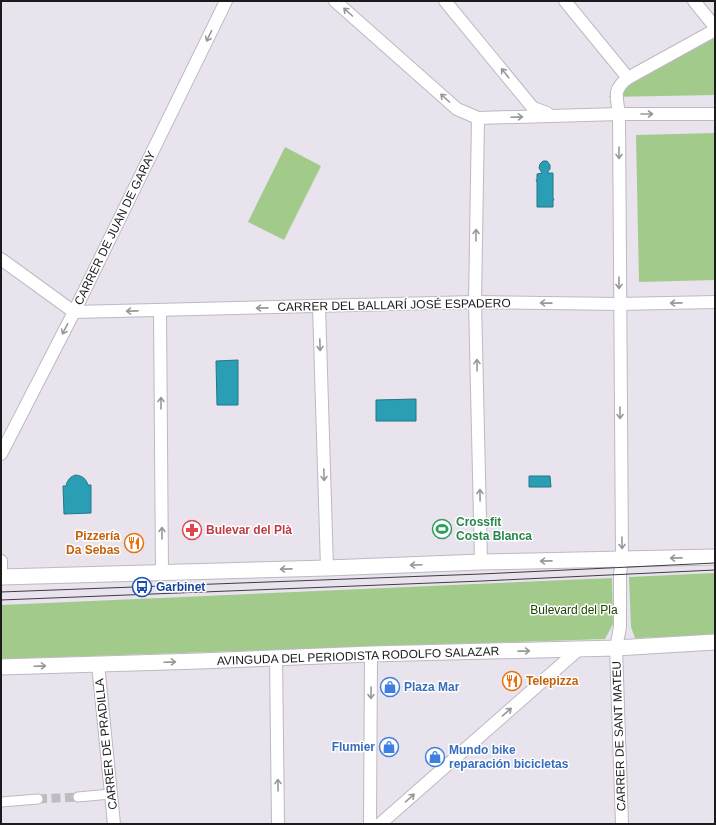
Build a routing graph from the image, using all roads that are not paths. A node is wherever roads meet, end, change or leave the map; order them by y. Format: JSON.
{"nodes":[{"id":1,"x":226,"y":1,"type":"edge"},
{"id":2,"x":335,"y":1,"type":"edge"},
{"id":3,"x":445,"y":1,"type":"edge"},
{"id":4,"x":565,"y":1,"type":"edge"},
{"id":5,"x":694,"y":1,"type":"edge"},
{"id":6,"x":715,"y":27,"type":"edge"},
{"id":7,"x":715,"y":30,"type":"edge"},
{"id":8,"x":628,"y":78,"type":"junction"},
{"id":9,"x":619,"y":114,"type":"junction"},
{"id":10,"x":715,"y":114,"type":"edge"},
{"id":11,"x":554,"y":115,"type":"junction"},
{"id":12,"x":478,"y":118,"type":"junction"},
{"id":13,"x":1,"y":259,"type":"edge"},
{"id":14,"x":475,"y":302,"type":"junction"},
{"id":15,"x":715,"y":302,"type":"edge"},
{"id":16,"x":619,"y":304,"type":"junction"},
{"id":17,"x":319,"y":306,"type":"junction"},
{"id":18,"x":160,"y":310,"type":"junction"},
{"id":19,"x":74,"y":312,"type":"junction"},
{"id":20,"x":1,"y":454,"type":"edge"},
{"id":21,"x":715,"y":557,"type":"edge"},
{"id":22,"x":622,"y":559,"type":"junction"},
{"id":23,"x":1,"y":562,"type":"edge"},
{"id":24,"x":481,"y":562,"type":"junction"},
{"id":25,"x":327,"y":568,"type":"junction"},
{"id":26,"x":162,"y":572,"type":"junction"},
{"id":27,"x":1,"y":577,"type":"edge"},
{"id":28,"x":715,"y":642,"type":"edge"},
{"id":29,"x":616,"y":648,"type":"junction"},
{"id":30,"x":578,"y":650,"type":"junction"},
{"id":31,"x":371,"y":654,"type":"junction"},
{"id":32,"x":276,"y":657,"type":"junction"},
{"id":33,"x":98,"y":664,"type":"junction"},
{"id":34,"x":1,"y":667,"type":"edge"},
{"id":35,"x":111,"y":794,"type":"junction"},
{"id":36,"x":78,"y":797,"type":"tunnel mouth"},
{"id":37,"x":38,"y":799,"type":"tunnel mouth"},
{"id":38,"x":1,"y":802,"type":"edge"},
{"id":39,"x":114,"y":824,"type":"edge"},
{"id":40,"x":278,"y":824,"type":"edge"},
{"id":41,"x":370,"y":824,"type":"edge"},
{"id":42,"x":380,"y":824,"type":"edge"},
{"id":43,"x":622,"y":824,"type":"edge"}],
"edges":[{"from":1,"to":19,"type":"street","name":"CARRER DE JUAN DE GARAY","one_way":true},
{"from":12,"to":2,"type":"street","one_way":true},
{"from":11,"to":3,"type":"street","one_way":true},
{"from":4,"to":8,"type":"street"},
{"from":5,"to":6,"type":"street"},
{"from":7,"to":8,"type":"street"},
{"from":8,"to":9,"type":"street","name":"CARRER DE SANT MATEU"},
{"from":9,"to":10,"type":"street","one_way":true},
{"from":9,"to":11,"type":"street"},
{"from":9,"to":16,"type":"street","name":"CARRER DE SANT MATEU","one_way":true},
{"from":12,"to":11,"type":"street","one_way":true},
{"from":14,"to":12,"type":"street","one_way":true},
{"from":13,"to":19,"type":"street"},
{"from":16,"to":14,"type":"street","name":"CARRER DEL BALLARÍ JOSÉ ESPADERO","one_way":true},
{"from":14,"to":17,"type":"street","name":"CARRER DEL BALLARÍ JOSÉ ESPADERO"},
{"from":24,"to":14,"type":"street","one_way":true},
{"from":15,"to":16,"type":"street","name":"CARRER DEL BALLARÍ JOSÉ ESPADERO","one_way":true},
{"from":16,"to":22,"type":"street","name":"CARRER DE SANT MATEU","one_way":true},
{"from":17,"to":18,"type":"street","name":"CARRER DEL BALLARÍ JOSÉ ESPADERO","one_way":true},
{"from":17,"to":25,"type":"street","one_way":true},
{"from":18,"to":19,"type":"street","name":"CARRER DEL BALLARÍ JOSÉ ESPADERO","one_way":true},
{"from":26,"to":18,"type":"street","one_way":true},
{"from":19,"to":20,"type":"street","name":"CARRER DE JUAN DE GARAY","one_way":true},
{"from":21,"to":22,"type":"street","one_way":true},
{"from":22,"to":24,"type":"street","one_way":true},
{"from":22,"to":29,"type":"street","name":"CARRER DE SANT MATEU"},
{"from":23,"to":27,"type":"street"},
{"from":24,"to":25,"type":"street","one_way":true},
{"from":25,"to":26,"type":"street","one_way":true},
{"from":26,"to":27,"type":"street"},
{"from":28,"to":29,"type":"street","name":"AVINGUDA DEL PERIODISTA RODOLFO SALAZAR"},
{"from":29,"to":30,"type":"street","name":"AVINGUDA DEL PERIODISTA RODOLFO SALAZAR"},
{"from":29,"to":43,"type":"street","name":"CARRER DE SANT MATEU"},
{"from":31,"to":30,"type":"street","name":"AVINGUDA DEL PERIODISTA RODOLFO SALAZAR","one_way":true},
{"from":42,"to":30,"type":"street","one_way":true},
{"from":31,"to":32,"type":"street","name":"AVINGUDA DEL PERIODISTA RODOLFO SALAZAR"},
{"from":31,"to":41,"type":"street","one_way":true},
{"from":33,"to":32,"type":"street","name":"AVINGUDA DEL PERIODISTA RODOLFO SALAZAR","one_way":true},
{"from":40,"to":32,"type":"street","one_way":true},
{"from":34,"to":33,"type":"street","name":"AVINGUDA DEL PERIODISTA RODOLFO SALAZAR","one_way":true},
{"from":33,"to":35,"type":"street","name":"CARRER DE PRADILLA"},
{"from":35,"to":36,"type":"street"},
{"from":35,"to":39,"type":"street","name":"CARRER DE PRADILLA"},
{"from":37,"to":38,"type":"street"}]}
